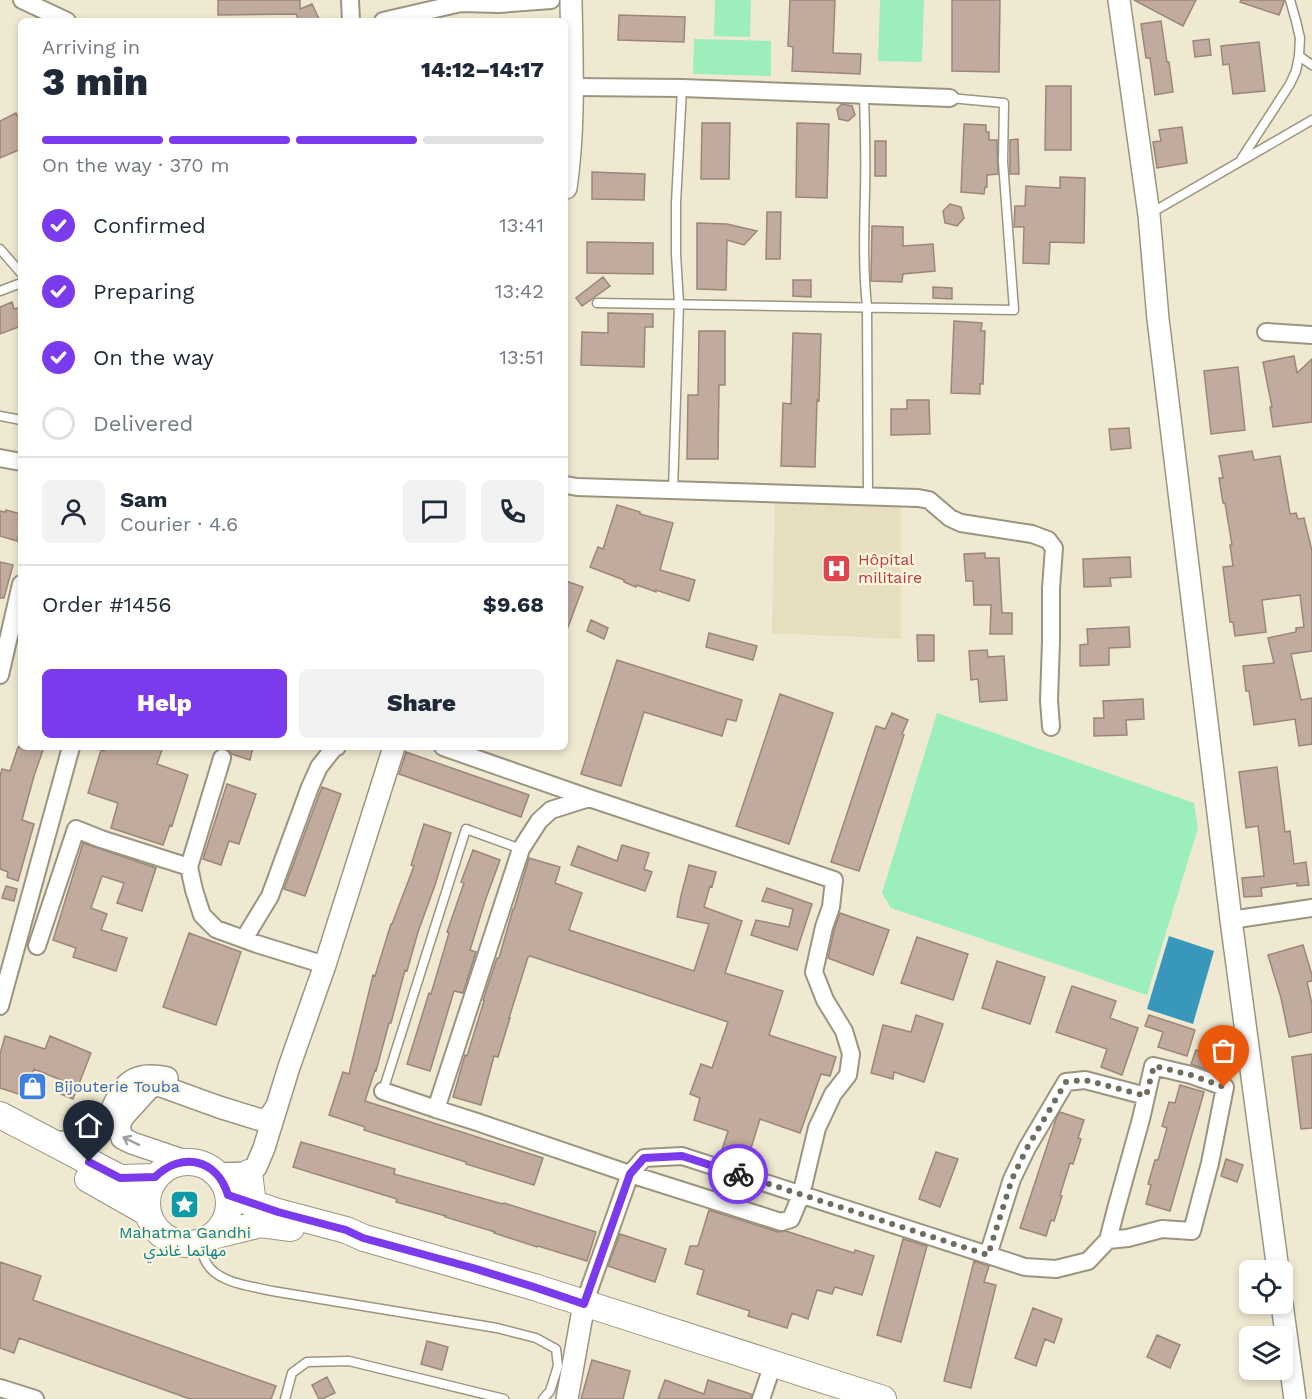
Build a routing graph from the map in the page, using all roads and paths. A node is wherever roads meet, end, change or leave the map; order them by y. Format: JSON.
{"nodes":[{"id":1,"x":22,"y":0,"type":"edge"},
{"id":2,"x":350,"y":0,"type":"edge"},
{"id":3,"x":551,"y":0,"type":"edge"},
{"id":4,"x":571,"y":0,"type":"edge"},
{"id":5,"x":1119,"y":0,"type":"edge"},
{"id":6,"x":1290,"y":0,"type":"edge"},
{"id":7,"x":61,"y":18,"type":"edge"},
{"id":8,"x":351,"y":18,"type":"edge"},
{"id":9,"x":396,"y":18,"type":"edge"},
{"id":10,"x":1299,"y":56,"type":"junction"},
{"id":11,"x":1312,"y":65,"type":"edge"},
{"id":12,"x":573,"y":87,"type":"junction"},
{"id":13,"x":682,"y":88,"type":"junction"},
{"id":14,"x":864,"y":94,"type":"junction"},
{"id":15,"x":950,"y":98,"type":"joint"},
{"id":16,"x":1312,"y":120,"type":"edge"},
{"id":17,"x":1240,"y":161,"type":"junction"},
{"id":18,"x":568,"y":174,"type":"edge"},
{"id":19,"x":1149,"y":215,"type":"junction"},
{"id":20,"x":0,"y":249,"type":"edge"},
{"id":21,"x":18,"y":270,"type":"edge"},
{"id":22,"x":18,"y":284,"type":"edge"},
{"id":23,"x":0,"y":291,"type":"edge"},
{"id":24,"x":597,"y":303,"type":"dead end"},
{"id":25,"x":679,"y":304,"type":"junction"},
{"id":26,"x":867,"y":307,"type":"junction"},
{"id":27,"x":1266,"y":332,"type":"dead end"},
{"id":28,"x":1312,"y":335,"type":"edge"},
{"id":29,"x":0,"y":416,"type":"edge"},
{"id":30,"x":18,"y":419,"type":"edge"},
{"id":31,"x":0,"y":458,"type":"edge"},
{"id":32,"x":18,"y":461,"type":"edge"},
{"id":33,"x":568,"y":485,"type":"edge"},
{"id":34,"x":674,"y":490,"type":"junction"},
{"id":35,"x":868,"y":496,"type":"junction"},
{"id":36,"x":18,"y":598,"type":"edge"},
{"id":37,"x":0,"y":675,"type":"edge"},
{"id":38,"x":1051,"y":727,"type":"dead end"},
{"id":39,"x":70,"y":750,"type":"edge"},
{"id":40,"x":332,"y":750,"type":"edge"},
{"id":41,"x":392,"y":750,"type":"edge"},
{"id":42,"x":452,"y":750,"type":"edge"},
{"id":43,"x":222,"y":758,"type":"dead end"},
{"id":44,"x":589,"y":798,"type":"junction"},
{"id":45,"x":521,"y":849,"type":"junction"},
{"id":46,"x":189,"y":867,"type":"junction"},
{"id":47,"x":1312,"y":908,"type":"edge"},
{"id":48,"x":1231,"y":920,"type":"junction"},
{"id":49,"x":244,"y":939,"type":"junction"},
{"id":50,"x":37,"y":946,"type":"dead end"},
{"id":51,"x":325,"y":965,"type":"junction"},
{"id":52,"x":0,"y":1006,"type":"edge"},
{"id":53,"x":383,"y":1092,"type":"joint"},
{"id":54,"x":1146,"y":1096,"type":"junction"},
{"id":55,"x":277,"y":1106,"type":"junction"},
{"id":56,"x":436,"y":1109,"type":"junction"},
{"id":57,"x":0,"y":1115,"type":"edge"},
{"id":58,"x":0,"y":1132,"type":"edge"},
{"id":59,"x":53,"y":1142,"type":"junction"},
{"id":60,"x":185,"y":1161,"type":"junction"},
{"id":61,"x":249,"y":1173,"type":"junction"},
{"id":62,"x":630,"y":1174,"type":"junction"},
{"id":63,"x":155,"y":1177,"type":"junction"},
{"id":64,"x":223,"y":1185,"type":"junction"},
{"id":65,"x":801,"y":1194,"type":"junction"},
{"id":66,"x":253,"y":1204,"type":"junction"},
{"id":67,"x":148,"y":1213,"type":"junction"},
{"id":68,"x":363,"y":1238,"type":"junction"},
{"id":69,"x":206,"y":1239,"type":"junction"},
{"id":70,"x":1108,"y":1240,"type":"junction"},
{"id":71,"x":988,"y":1255,"type":"junction"},
{"id":72,"x":1277,"y":1260,"type":"edge"},
{"id":73,"x":584,"y":1304,"type":"junction"},
{"id":74,"x":1283,"y":1314,"type":"edge"},
{"id":75,"x":773,"y":1364,"type":"junction"},
{"id":76,"x":0,"y":1388,"type":"edge"},
{"id":77,"x":34,"y":1399,"type":"edge"},
{"id":78,"x":285,"y":1399,"type":"edge"},
{"id":79,"x":504,"y":1399,"type":"edge"},
{"id":80,"x":543,"y":1399,"type":"edge"},
{"id":81,"x":567,"y":1399,"type":"edge"},
{"id":82,"x":761,"y":1399,"type":"edge"},
{"id":83,"x":883,"y":1399,"type":"edge"},
{"id":84,"x":1295,"y":1399,"type":"edge"}],
"edges":[{"from":1,"to":7,"type":"street"},
{"from":2,"to":8,"type":"street"},
{"from":3,"to":9,"type":"street"},
{"from":4,"to":12,"type":"street"},
{"from":5,"to":19,"type":"street"},
{"from":6,"to":10,"type":"lane"},
{"from":10,"to":11,"type":"lane"},
{"from":10,"to":17,"type":"lane"},
{"from":12,"to":13,"type":"street"},
{"from":12,"to":18,"type":"street"},
{"from":13,"to":14,"type":"street"},
{"from":13,"to":25,"type":"lane"},
{"from":14,"to":15,"type":"street"},
{"from":14,"to":26,"type":"lane"},
{"from":15,"to":26,"type":"lane"},
{"from":16,"to":17,"type":"lane"},
{"from":17,"to":19,"type":"lane"},
{"from":19,"to":48,"type":"street"},
{"from":20,"to":21,"type":"lane"},
{"from":22,"to":23,"type":"lane"},
{"from":24,"to":25,"type":"lane"},
{"from":25,"to":26,"type":"lane"},
{"from":25,"to":34,"type":"lane"},
{"from":26,"to":35,"type":"lane"},
{"from":27,"to":28,"type":"street"},
{"from":29,"to":30,"type":"lane"},
{"from":31,"to":32,"type":"street"},
{"from":33,"to":34,"type":"street"},
{"from":34,"to":35,"type":"street"},
{"from":35,"to":38,"type":"street"},
{"from":36,"to":37,"type":"street"},
{"from":39,"to":52,"type":"street"},
{"from":40,"to":49,"type":"street"},
{"from":41,"to":51,"type":"street"},
{"from":42,"to":44,"type":"street"},
{"from":43,"to":46,"type":"street"},
{"from":44,"to":45,"type":"street"},
{"from":44,"to":65,"type":"street"},
{"from":45,"to":53,"type":"lane"},
{"from":45,"to":56,"type":"street"},
{"from":46,"to":49,"type":"street"},
{"from":46,"to":50,"type":"street"},
{"from":47,"to":48,"type":"street"},
{"from":48,"to":72,"type":"street"},
{"from":49,"to":51,"type":"street"},
{"from":51,"to":55,"type":"street"},
{"from":53,"to":56,"type":"street"},
{"from":54,"to":70,"type":"street"},
{"from":54,"to":70,"type":"street"},
{"from":54,"to":71,"type":"street"},
{"from":55,"to":59,"type":"street"},
{"from":60,"to":55,"type":"street","one_way":true},
{"from":55,"to":61,"type":"street"},
{"from":56,"to":62,"type":"street"},
{"from":57,"to":59,"type":"main road"},
{"from":58,"to":67,"type":"main road"},
{"from":59,"to":63,"type":"main road"},
{"from":60,"to":63,"type":"main road"},
{"from":60,"to":64,"type":"main road"},
{"from":61,"to":64,"type":"street"},
{"from":61,"to":66,"type":"main road"},
{"from":62,"to":65,"type":"street"},
{"from":62,"to":65,"type":"street"},
{"from":62,"to":73,"type":"street"},
{"from":63,"to":67,"type":"main road"},
{"from":64,"to":66,"type":"main road"},
{"from":64,"to":69,"type":"main road"},
{"from":65,"to":71,"type":"street"},
{"from":66,"to":68,"type":"main road"},
{"from":67,"to":69,"type":"main road"},
{"from":68,"to":69,"type":"main road"},
{"from":68,"to":73,"type":"main road"},
{"from":69,"to":80,"type":"lane"},
{"from":70,"to":71,"type":"street"},
{"from":73,"to":75,"type":"main road"},
{"from":73,"to":81,"type":"street"},
{"from":74,"to":84,"type":"street"},
{"from":75,"to":82,"type":"street"},
{"from":75,"to":83,"type":"main road"},
{"from":76,"to":77,"type":"street"},
{"from":78,"to":79,"type":"lane"}]}
